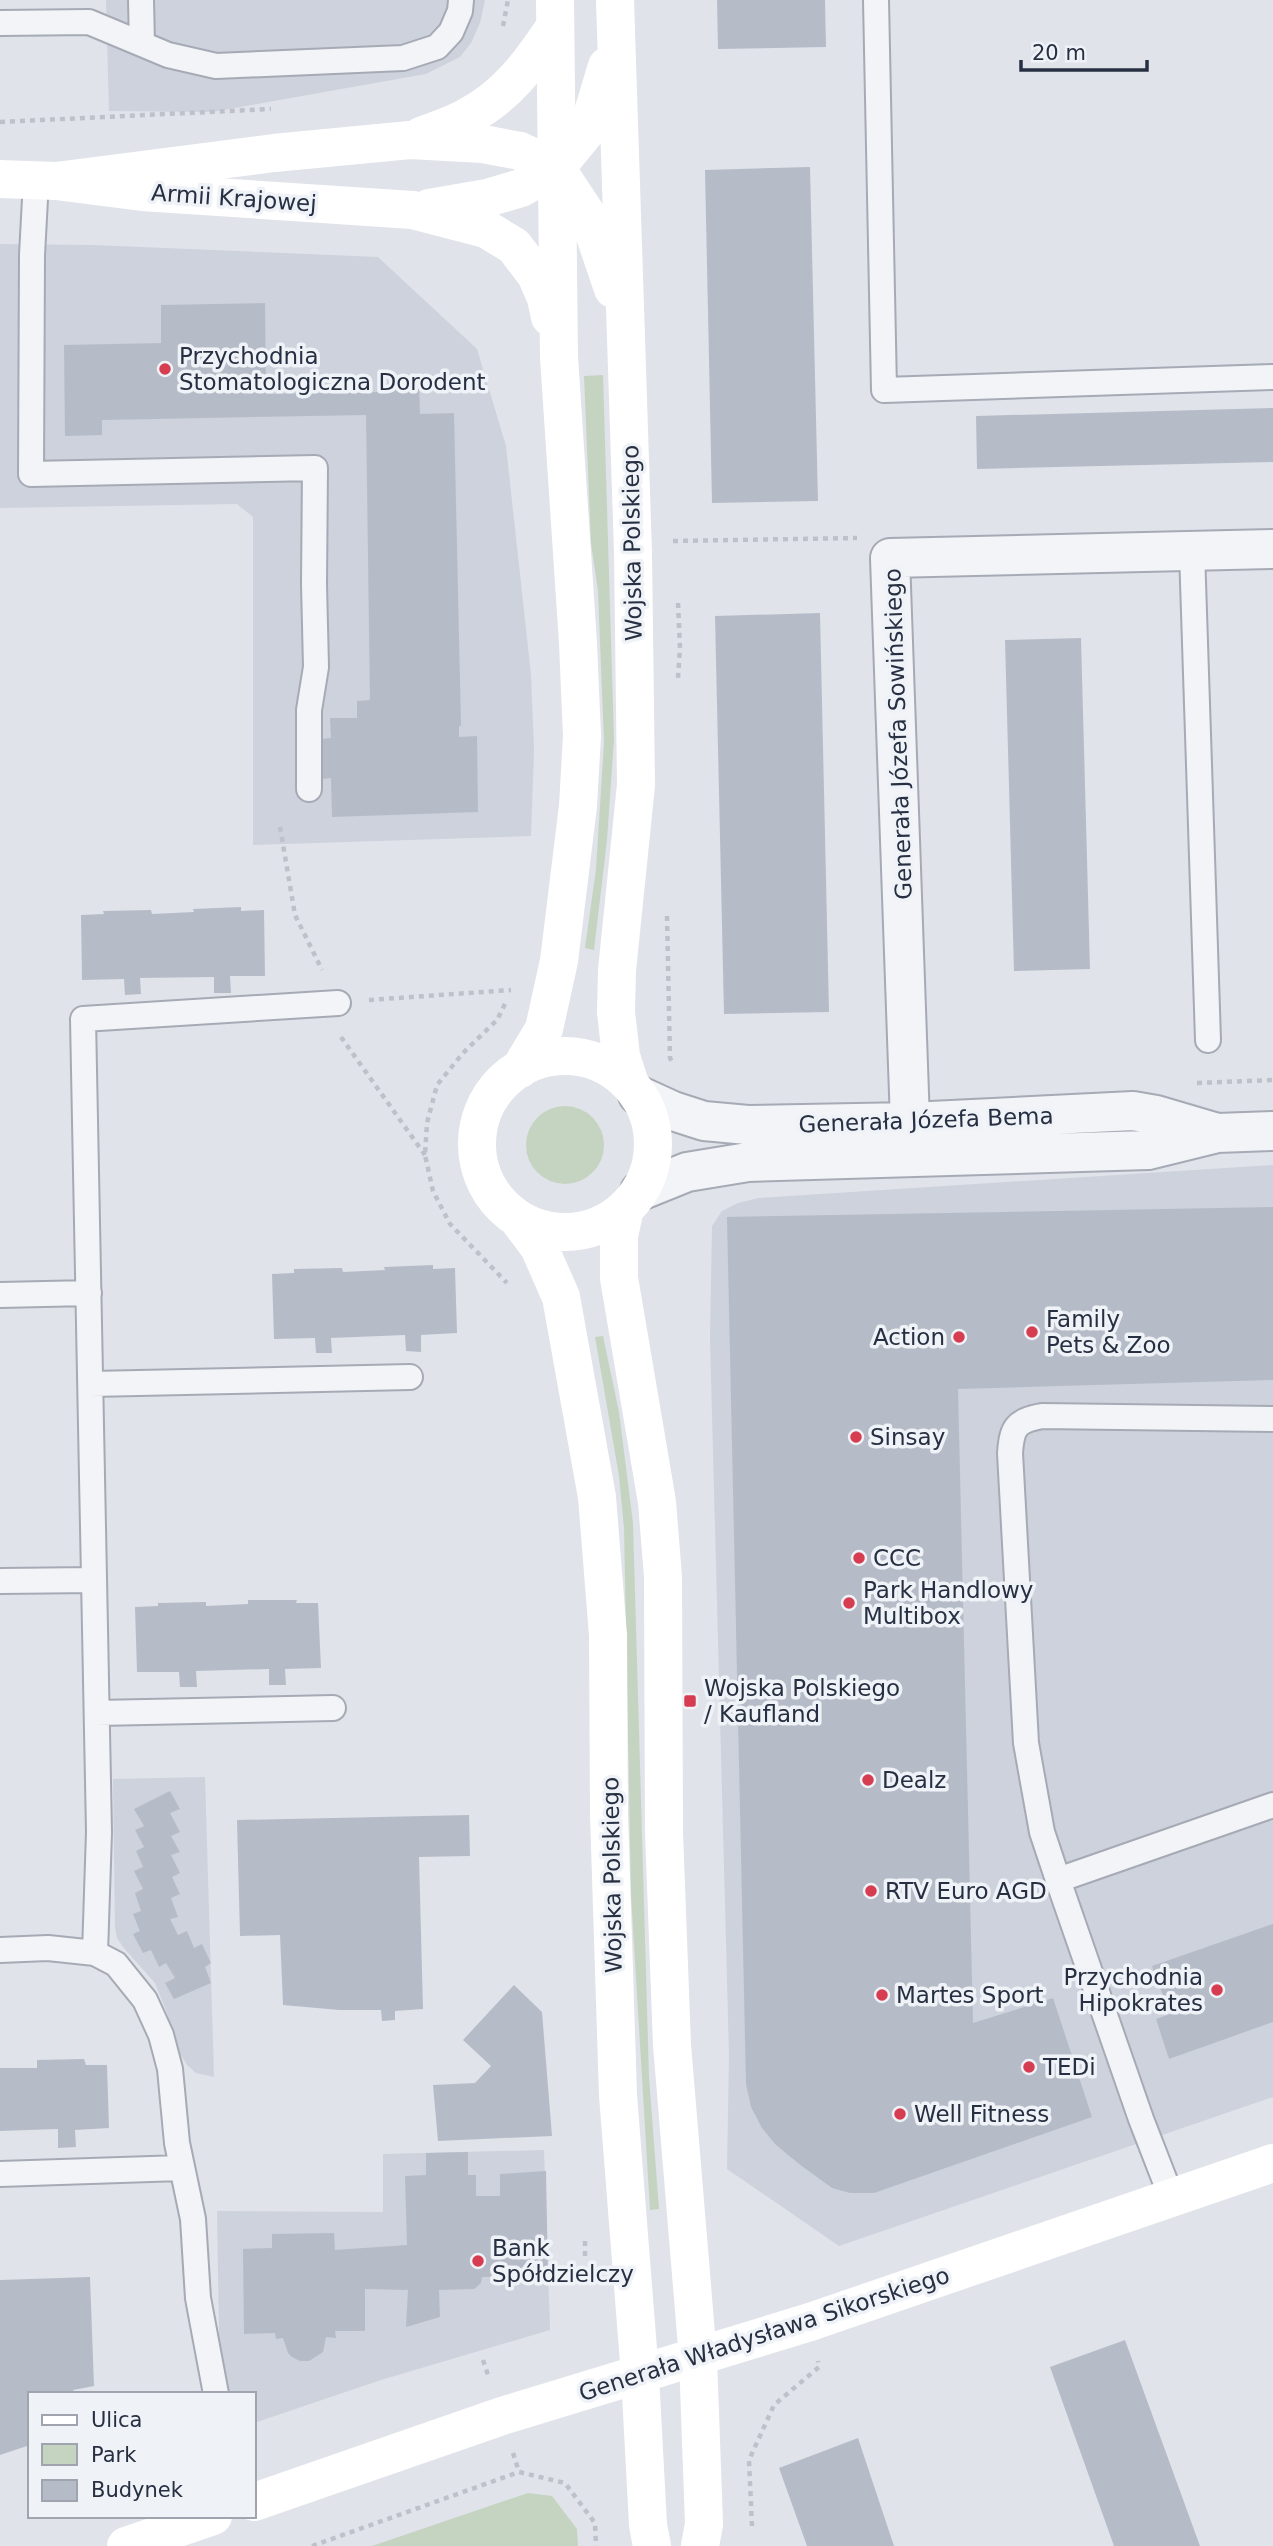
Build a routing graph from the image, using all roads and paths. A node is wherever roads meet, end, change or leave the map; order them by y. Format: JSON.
{"nodes":[{"id":1,"x":141,"y":0,"type":"edge"},
{"id":2,"x":461,"y":0,"type":"edge"},
{"id":3,"x":876,"y":0,"type":"edge"},
{"id":4,"x":616,"y":12,"type":"edge"},
{"id":5,"x":554,"y":14,"type":"edge"},
{"id":6,"x":0,"y":23,"type":"edge"},
{"id":7,"x":142,"y":44,"type":"junction"},
{"id":8,"x":410,"y":140,"type":"junction"},
{"id":9,"x":556,"y":168,"type":"junction"},
{"id":10,"x":31,"y":180,"type":"edge"},
{"id":11,"x":413,"y":210,"type":"junction"},
{"id":12,"x":628,"y":354,"type":"junction"},
{"id":13,"x":559,"y":357,"type":"junction"},
{"id":14,"x":1273,"y":377,"type":"edge"},
{"id":15,"x":663,"y":541,"type":"dead end"},
{"id":16,"x":1273,"y":550,"type":"edge"},
{"id":17,"x":1192,"y":551,"type":"junction"},
{"id":18,"x":890,"y":558,"type":"junction"},
{"id":19,"x":309,"y":789,"type":"dead end"},
{"id":20,"x":280,"y":827,"type":"dead end"},
{"id":21,"x":518,"y":979,"type":"dead end"},
{"id":22,"x":512,"y":990,"type":"junction"},
{"id":23,"x":338,"y":1003,"type":"junction"},
{"id":24,"x":1208,"y":1040,"type":"dead end"},
{"id":25,"x":520,"y":1069,"type":"junction"},
{"id":26,"x":634,"y":1089,"type":"junction"},
{"id":27,"x":910,"y":1122,"type":"junction"},
{"id":28,"x":1273,"y":1131,"type":"edge"},
{"id":29,"x":1217,"y":1133,"type":"junction"},
{"id":30,"x":425,"y":1156,"type":"junction"},
{"id":31,"x":632,"y":1200,"type":"junction"},
{"id":32,"x":518,"y":1219,"type":"junction"},
{"id":33,"x":511,"y":1291,"type":"dead end"},
{"id":34,"x":89,"y":1293,"type":"junction"},
{"id":35,"x":0,"y":1295,"type":"edge"},
{"id":36,"x":410,"y":1377,"type":"dead end"},
{"id":37,"x":91,"y":1384,"type":"junction"},
{"id":38,"x":1273,"y":1419,"type":"edge"},
{"id":39,"x":94,"y":1580,"type":"junction"},
{"id":40,"x":0,"y":1581,"type":"edge"},
{"id":41,"x":333,"y":1708,"type":"dead end"},
{"id":42,"x":97,"y":1713,"type":"junction"},
{"id":43,"x":1273,"y":1805,"type":"edge"},
{"id":44,"x":1058,"y":1880,"type":"junction"},
{"id":45,"x":0,"y":1950,"type":"edge"},
{"id":46,"x":95,"y":1953,"type":"junction"},
{"id":47,"x":1273,"y":2163,"type":"edge"},
{"id":48,"x":181,"y":2168,"type":"junction"},
{"id":49,"x":0,"y":2174,"type":"edge"},
{"id":50,"x":1172,"y":2199,"type":"junction"},
{"id":51,"x":586,"y":2232,"type":"dead end"},
{"id":52,"x":585,"y":2256,"type":"dead end"},
{"id":53,"x":810,"y":2322,"type":"junction"},
{"id":54,"x":698,"y":2358,"type":"junction"},
{"id":55,"x":640,"y":2375,"type":"junction"},
{"id":56,"x":216,"y":2392,"type":"edge"},
{"id":57,"x":256,"y":2498,"type":"edge"},
{"id":58,"x":207,"y":2518,"type":"edge"},
{"id":59,"x":752,"y":2526,"type":"dead end"},
{"id":60,"x":126,"y":2546,"type":"edge"},
{"id":61,"x":312,"y":2546,"type":"edge"},
{"id":62,"x":596,"y":2546,"type":"edge"},
{"id":63,"x":652,"y":2546,"type":"edge"},
{"id":64,"x":700,"y":2546,"type":"edge"}],
"edges":[{"from":1,"to":7,"type":"lane"},
{"from":2,"to":7,"type":"lane"},
{"from":3,"to":14,"type":"lane"},
{"from":4,"to":9,"type":"street","name":"Armii Krajowej"},
{"from":4,"to":12,"type":"street","name":"Wojska Polskiego"},
{"from":5,"to":8,"type":"street","name":"Armii Krajowej"},
{"from":5,"to":9,"type":"street"},
{"from":6,"to":7,"type":"lane"},
{"from":8,"to":9,"type":"street","name":"Armii Krajowej"},
{"from":8,"to":10,"type":"street","name":"Armii Krajowej"},
{"from":9,"to":11,"type":"street","name":"Armii Krajowej"},
{"from":9,"to":12,"type":"street"},
{"from":9,"to":13,"type":"street"},
{"from":10,"to":11,"type":"street","name":"Armii Krajowej"},
{"from":10,"to":19,"type":"lane"},
{"from":11,"to":13,"type":"street","name":"Armii Krajowej"},
{"from":12,"to":26,"type":"street","name":"Wojska Polskiego"},
{"from":13,"to":25,"type":"street"},
{"from":15,"to":18,"type":"path"},
{"from":16,"to":17,"type":"street","name":"Generała Józefa Sowińskiego"},
{"from":17,"to":18,"type":"street","name":"Generała Józefa Sowińskiego"},
{"from":17,"to":24,"type":"lane"},
{"from":18,"to":27,"type":"street","name":"Generała Józefa Sowińskiego"},
{"from":20,"to":23,"type":"path"},
{"from":21,"to":22,"type":"path"},
{"from":22,"to":23,"type":"path"},
{"from":22,"to":30,"type":"path"},
{"from":23,"to":30,"type":"path"},
{"from":23,"to":34,"type":"lane"},
{"from":25,"to":26,"type":"street"},
{"from":25,"to":32,"type":"street"},
{"from":26,"to":27,"type":"street","name":"Generała Józefa Bema"},
{"from":26,"to":31,"type":"street"},
{"from":27,"to":29,"type":"street","name":"Generała Józefa Bema"},
{"from":28,"to":29,"type":"street","name":"Generała Józefa Bema"},
{"from":29,"to":31,"type":"street","name":"Generała Józefa Bema"},
{"from":30,"to":33,"type":"path"},
{"from":31,"to":32,"type":"street"},
{"from":31,"to":54,"type":"street"},
{"from":32,"to":55,"type":"street","name":"Wojska Polskiego"},
{"from":34,"to":35,"type":"lane"},
{"from":34,"to":37,"type":"lane"},
{"from":36,"to":37,"type":"lane"},
{"from":37,"to":39,"type":"lane"},
{"from":38,"to":44,"type":"lane"},
{"from":39,"to":40,"type":"lane"},
{"from":39,"to":42,"type":"lane"},
{"from":41,"to":42,"type":"lane"},
{"from":42,"to":46,"type":"lane"},
{"from":43,"to":44,"type":"lane"},
{"from":44,"to":50,"type":"lane"},
{"from":45,"to":46,"type":"lane"},
{"from":46,"to":48,"type":"lane"},
{"from":47,"to":50,"type":"street","name":"Generała Władysława Sikorskiego"},
{"from":48,"to":49,"type":"lane"},
{"from":48,"to":56,"type":"lane"},
{"from":50,"to":53,"type":"street","name":"Generała Władysława Sikorskiego"},
{"from":51,"to":52,"type":"path"},
{"from":53,"to":54,"type":"street","name":"Generała Władysława Sikorskiego"},
{"from":53,"to":59,"type":"path"},
{"from":54,"to":55,"type":"street","name":"Generała Władysława Sikorskiego"},
{"from":54,"to":64,"type":"street"},
{"from":55,"to":57,"type":"street","name":"Generała Władysława Sikorskiego"},
{"from":55,"to":63,"type":"street","name":"Wojska Polskiego"},
{"from":58,"to":60,"type":"street"},
{"from":61,"to":62,"type":"path"}]}
